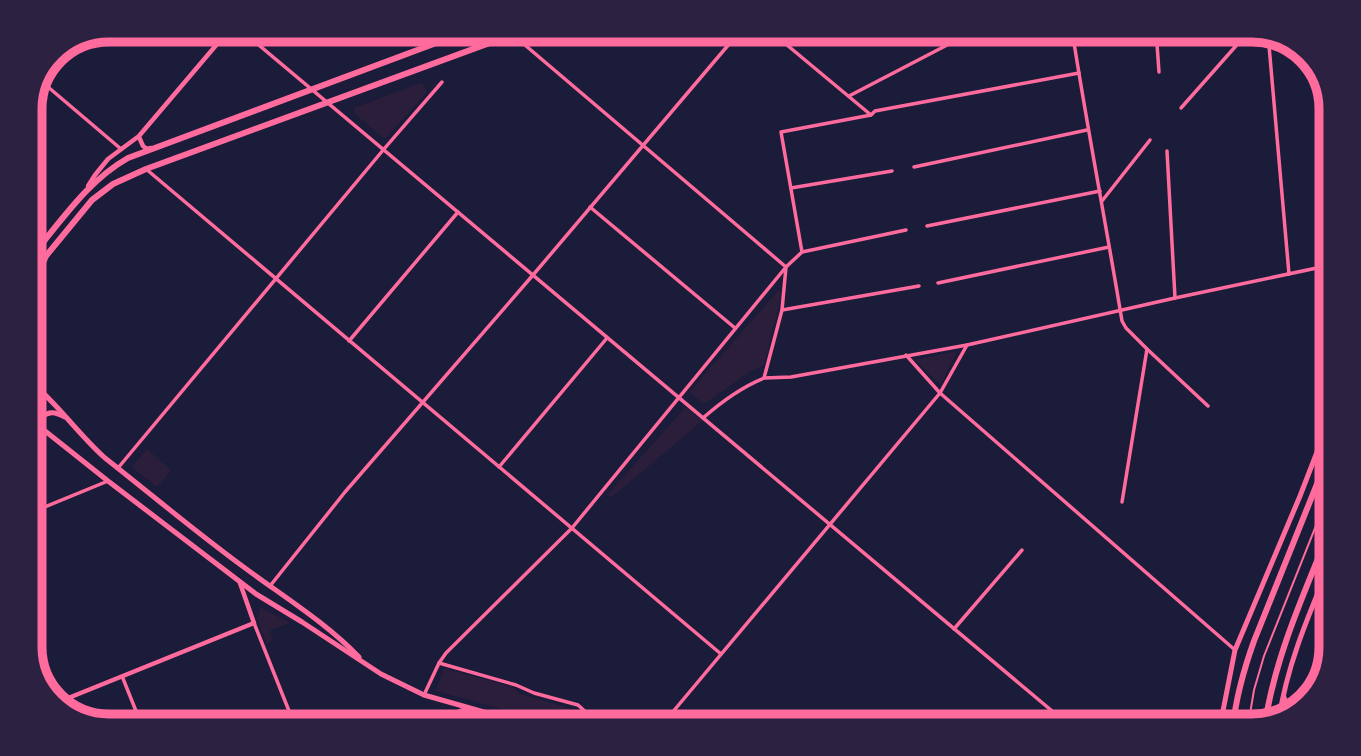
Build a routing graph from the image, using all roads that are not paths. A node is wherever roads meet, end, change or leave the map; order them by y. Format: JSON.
{"nodes":[{"id":1,"x":219,"y":42,"type":"edge"},
{"id":2,"x":255,"y":42,"type":"edge"},
{"id":3,"x":439,"y":42,"type":"edge"},
{"id":4,"x":490,"y":42,"type":"edge"},
{"id":5,"x":521,"y":42,"type":"edge"},
{"id":6,"x":731,"y":42,"type":"edge"},
{"id":7,"x":784,"y":42,"type":"edge"},
{"id":8,"x":952,"y":42,"type":"edge"},
{"id":9,"x":1074,"y":42,"type":"edge"},
{"id":10,"x":1157,"y":42,"type":"edge"},
{"id":11,"x":1239,"y":42,"type":"edge"},
{"id":12,"x":1269,"y":44,"type":"edge"},
{"id":13,"x":1159,"y":72,"type":"dead end"},
{"id":14,"x":1079,"y":73,"type":"junction"},
{"id":15,"x":442,"y":82,"type":"dead end"},
{"id":16,"x":46,"y":86,"type":"edge"},
{"id":17,"x":312,"y":89,"type":"junction"},
{"id":18,"x":849,"y":96,"type":"junction"},
{"id":19,"x":328,"y":102,"type":"junction"},
{"id":20,"x":1181,"y":108,"type":"dead end"},
{"id":21,"x":871,"y":115,"type":"junction"},
{"id":22,"x":1087,"y":130,"type":"junction"},
{"id":23,"x":139,"y":136,"type":"junction"},
{"id":24,"x":1150,"y":141,"type":"dead end"},
{"id":25,"x":642,"y":145,"type":"junction"},
{"id":26,"x":152,"y":148,"type":"junction"},
{"id":27,"x":121,"y":149,"type":"junction"},
{"id":28,"x":384,"y":149,"type":"junction"},
{"id":29,"x":1167,"y":151,"type":"dead end"},
{"id":30,"x":914,"y":167,"type":"dead end"},
{"id":31,"x":146,"y":169,"type":"junction"},
{"id":32,"x":892,"y":171,"type":"dead end"},
{"id":33,"x":791,"y":188,"type":"junction"},
{"id":34,"x":86,"y":190,"type":"junction"},
{"id":35,"x":1100,"y":191,"type":"junction"},
{"id":36,"x":1102,"y":201,"type":"junction"},
{"id":37,"x":590,"y":206,"type":"junction"},
{"id":38,"x":458,"y":212,"type":"junction"},
{"id":39,"x":927,"y":226,"type":"dead end"},
{"id":40,"x":906,"y":230,"type":"dead end"},
{"id":41,"x":42,"y":244,"type":"edge"},
{"id":42,"x":1109,"y":247,"type":"junction"},
{"id":43,"x":802,"y":252,"type":"junction"},
{"id":44,"x":46,"y":256,"type":"junction"},
{"id":45,"x":42,"y":261,"type":"edge"},
{"id":46,"x":42,"y":265,"type":"edge"},
{"id":47,"x":786,"y":267,"type":"junction"},
{"id":48,"x":1319,"y":268,"type":"edge"},
{"id":49,"x":1289,"y":274,"type":"junction"},
{"id":50,"x":533,"y":275,"type":"junction"},
{"id":51,"x":276,"y":280,"type":"junction"},
{"id":52,"x":938,"y":283,"type":"dead end"},
{"id":53,"x":919,"y":286,"type":"dead end"},
{"id":54,"x":1175,"y":298,"type":"junction"},
{"id":55,"x":782,"y":310,"type":"junction"},
{"id":56,"x":1121,"y":311,"type":"junction"},
{"id":57,"x":735,"y":328,"type":"junction"},
{"id":58,"x":607,"y":338,"type":"junction"},
{"id":59,"x":349,"y":341,"type":"junction"},
{"id":60,"x":967,"y":345,"type":"junction"},
{"id":61,"x":1147,"y":349,"type":"junction"},
{"id":62,"x":906,"y":355,"type":"junction"},
{"id":63,"x":764,"y":378,"type":"junction"},
{"id":64,"x":42,"y":391,"type":"edge"},
{"id":65,"x":940,"y":393,"type":"junction"},
{"id":66,"x":679,"y":398,"type":"junction"},
{"id":67,"x":422,"y":402,"type":"junction"},
{"id":68,"x":1208,"y":406,"type":"dead end"},
{"id":69,"x":703,"y":418,"type":"junction"},
{"id":70,"x":68,"y":419,"type":"junction"},
{"id":71,"x":42,"y":428,"type":"joint"},
{"id":72,"x":1319,"y":447,"type":"edge"},
{"id":73,"x":499,"y":467,"type":"junction"},
{"id":74,"x":118,"y":468,"type":"junction"},
{"id":75,"x":1319,"y":479,"type":"edge"},
{"id":76,"x":108,"y":481,"type":"junction"},
{"id":77,"x":1122,"y":502,"type":"dead end"},
{"id":78,"x":42,"y":508,"type":"edge"},
{"id":79,"x":1319,"y":518,"type":"edge"},
{"id":80,"x":830,"y":525,"type":"junction"},
{"id":81,"x":572,"y":528,"type":"junction"},
{"id":82,"x":1022,"y":550,"type":"dead end"},
{"id":83,"x":1319,"y":558,"type":"edge"},
{"id":84,"x":240,"y":583,"type":"junction"},
{"id":85,"x":270,"y":586,"type":"junction"},
{"id":86,"x":1319,"y":593,"type":"edge"},
{"id":87,"x":254,"y":623,"type":"junction"},
{"id":88,"x":954,"y":629,"type":"junction"},
{"id":89,"x":1236,"y":650,"type":"junction"},
{"id":90,"x":721,"y":654,"type":"junction"},
{"id":91,"x":439,"y":663,"type":"junction"},
{"id":92,"x":367,"y":664,"type":"junction"},
{"id":93,"x":122,"y":676,"type":"junction"},
{"id":94,"x":1283,"y":694,"type":"junction"},
{"id":95,"x":424,"y":695,"type":"junction"},
{"id":96,"x":67,"y":699,"type":"edge"},
{"id":97,"x":1287,"y":704,"type":"edge"},
{"id":98,"x":1281,"y":707,"type":"edge"},
{"id":99,"x":468,"y":708,"type":"junction"},
{"id":100,"x":1266,"y":712,"type":"edge"},
{"id":101,"x":137,"y":714,"type":"edge"},
{"id":102,"x":290,"y":714,"type":"edge"},
{"id":103,"x":452,"y":714,"type":"edge"},
{"id":104,"x":490,"y":714,"type":"edge"},
{"id":105,"x":588,"y":714,"type":"edge"},
{"id":106,"x":671,"y":714,"type":"edge"},
{"id":107,"x":1056,"y":714,"type":"edge"},
{"id":108,"x":1223,"y":714,"type":"edge"},
{"id":109,"x":1234,"y":714,"type":"edge"},
{"id":110,"x":1250,"y":714,"type":"edge"}],
"edges":[{"from":1,"to":23,"type":"street"},
{"from":2,"to":17,"type":"street"},
{"from":3,"to":17,"type":"main road"},
{"from":4,"to":19,"type":"main road"},
{"from":5,"to":25,"type":"street"},
{"from":6,"to":25,"type":"street"},
{"from":7,"to":18,"type":"street"},
{"from":8,"to":18,"type":"street"},
{"from":9,"to":14,"type":"street"},
{"from":10,"to":13,"type":"street"},
{"from":11,"to":20,"type":"street"},
{"from":12,"to":49,"type":"street"},
{"from":14,"to":21,"type":"street"},
{"from":14,"to":22,"type":"street"},
{"from":15,"to":28,"type":"street"},
{"from":16,"to":27,"type":"street"},
{"from":17,"to":19,"type":"street"},
{"from":17,"to":26,"type":"main road"},
{"from":18,"to":21,"type":"street"},
{"from":19,"to":28,"type":"street"},
{"from":19,"to":31,"type":"main road"},
{"from":21,"to":33,"type":"street"},
{"from":22,"to":30,"type":"street"},
{"from":22,"to":35,"type":"street"},
{"from":23,"to":26,"type":"street"},
{"from":23,"to":27,"type":"street"},
{"from":24,"to":36,"type":"street"},
{"from":25,"to":37,"type":"street"},
{"from":25,"to":47,"type":"street"},
{"from":26,"to":34,"type":"main road"},
{"from":27,"to":34,"type":"street"},
{"from":28,"to":38,"type":"street"},
{"from":28,"to":51,"type":"street"},
{"from":29,"to":54,"type":"street"},
{"from":31,"to":44,"type":"main road"},
{"from":31,"to":51,"type":"street"},
{"from":32,"to":33,"type":"street"},
{"from":33,"to":43,"type":"street"},
{"from":34,"to":41,"type":"main road"},
{"from":35,"to":36,"type":"street"},
{"from":35,"to":39,"type":"street"},
{"from":36,"to":42,"type":"street"},
{"from":37,"to":50,"type":"street"},
{"from":37,"to":57,"type":"street"},
{"from":38,"to":50,"type":"street"},
{"from":38,"to":59,"type":"street"},
{"from":40,"to":43,"type":"street"},
{"from":42,"to":52,"type":"street"},
{"from":42,"to":56,"type":"street"},
{"from":43,"to":47,"type":"street"},
{"from":44,"to":45,"type":"main road"},
{"from":44,"to":46,"type":"main road"},
{"from":47,"to":55,"type":"street"},
{"from":47,"to":57,"type":"street"},
{"from":48,"to":49,"type":"street"},
{"from":49,"to":54,"type":"street"},
{"from":50,"to":58,"type":"street"},
{"from":50,"to":67,"type":"street"},
{"from":51,"to":59,"type":"street"},
{"from":51,"to":74,"type":"street"},
{"from":53,"to":55,"type":"street"},
{"from":54,"to":56,"type":"street"},
{"from":55,"to":63,"type":"street"},
{"from":56,"to":60,"type":"street"},
{"from":56,"to":61,"type":"street"},
{"from":57,"to":66,"type":"street"},
{"from":58,"to":66,"type":"street"},
{"from":58,"to":73,"type":"street"},
{"from":59,"to":67,"type":"street"},
{"from":60,"to":62,"type":"street"},
{"from":60,"to":65,"type":"street"},
{"from":61,"to":68,"type":"street"},
{"from":61,"to":77,"type":"street"},
{"from":62,"to":63,"type":"street"},
{"from":62,"to":65,"type":"street"},
{"from":63,"to":69,"type":"street"},
{"from":64,"to":70,"type":"main road"},
{"from":65,"to":80,"type":"street"},
{"from":65,"to":89,"type":"street"},
{"from":66,"to":69,"type":"street"},
{"from":66,"to":81,"type":"street"},
{"from":67,"to":73,"type":"street"},
{"from":67,"to":85,"type":"street"},
{"from":69,"to":80,"type":"street"},
{"from":70,"to":71,"type":"main road"},
{"from":70,"to":74,"type":"main road"},
{"from":71,"to":76,"type":"main road"},
{"from":72,"to":89,"type":"main road"},
{"from":73,"to":81,"type":"street"},
{"from":74,"to":85,"type":"main road"},
{"from":75,"to":109,"type":"main road"},
{"from":76,"to":78,"type":"street"},
{"from":76,"to":84,"type":"main road"},
{"from":79,"to":110,"type":"lane"},
{"from":80,"to":88,"type":"street"},
{"from":80,"to":90,"type":"street"},
{"from":81,"to":90,"type":"street"},
{"from":81,"to":91,"type":"street"},
{"from":82,"to":88,"type":"street"},
{"from":83,"to":100,"type":"main road"},
{"from":84,"to":87,"type":"street"},
{"from":84,"to":92,"type":"main road"},
{"from":85,"to":92,"type":"main road"},
{"from":86,"to":94,"type":"main road"},
{"from":87,"to":93,"type":"street"},
{"from":87,"to":102,"type":"street"},
{"from":88,"to":107,"type":"street"},
{"from":89,"to":108,"type":"main road"},
{"from":90,"to":106,"type":"street"},
{"from":91,"to":95,"type":"street"},
{"from":91,"to":105,"type":"street"},
{"from":92,"to":95,"type":"main road"},
{"from":93,"to":96,"type":"street"},
{"from":93,"to":101,"type":"street"},
{"from":94,"to":97,"type":"street"},
{"from":94,"to":98,"type":"main road"},
{"from":95,"to":99,"type":"main road"},
{"from":99,"to":103,"type":"street"},
{"from":99,"to":104,"type":"main road"}]}
